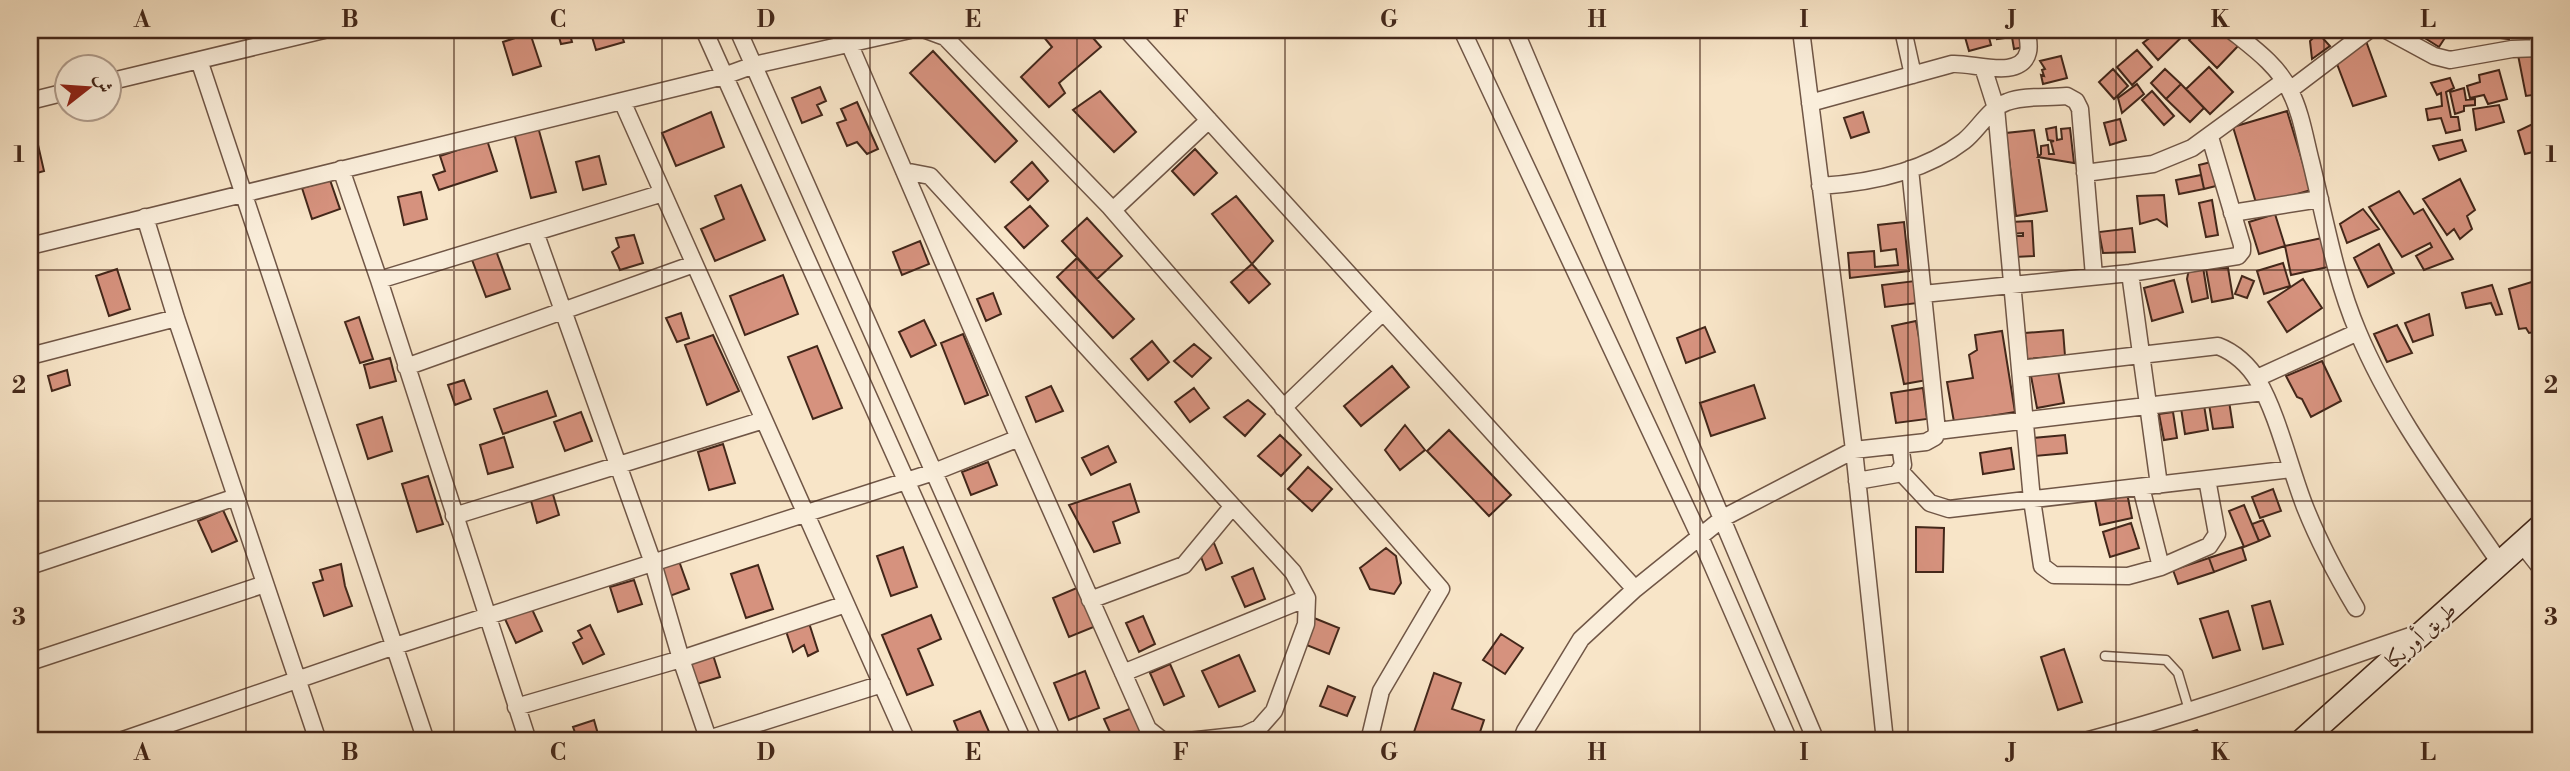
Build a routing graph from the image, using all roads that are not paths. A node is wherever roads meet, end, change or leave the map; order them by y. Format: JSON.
{"nodes":[{"id":1,"x":324,"y":30,"type":"edge"},
{"id":2,"x":704,"y":30,"type":"edge"},
{"id":3,"x":738,"y":30,"type":"edge"},
{"id":4,"x":910,"y":30,"type":"edge"},
{"id":5,"x":926,"y":30,"type":"edge"},
{"id":6,"x":1127,"y":30,"type":"edge"},
{"id":7,"x":1462,"y":30,"type":"edge"},
{"id":8,"x":1515,"y":30,"type":"edge"},
{"id":9,"x":1801,"y":30,"type":"edge"},
{"id":10,"x":1903,"y":30,"type":"edge"},
{"id":11,"x":2027,"y":30,"type":"edge"},
{"id":12,"x":2231,"y":30,"type":"edge"},
{"id":13,"x":2368,"y":30,"type":"edge"},
{"id":14,"x":2386,"y":30,"type":"edge"},
{"id":15,"x":2539,"y":30,"type":"edge"},
{"id":16,"x":849,"y":43,"type":"junction"},
{"id":17,"x":2539,"y":48,"type":"edge"},
{"id":18,"x":199,"y":60,"type":"junction"},
{"id":19,"x":754,"y":65,"type":"junction"},
{"id":20,"x":1983,"y":67,"type":"junction"},
{"id":21,"x":1913,"y":75,"type":"junction"},
{"id":22,"x":724,"y":76,"type":"junction"},
{"id":23,"x":122,"y":79,"type":"edge"},
{"id":24,"x":2287,"y":86,"type":"junction"},
{"id":25,"x":52,"y":96,"type":"edge"},
{"id":26,"x":30,"y":101,"type":"edge"},
{"id":27,"x":622,"y":101,"type":"junction"},
{"id":28,"x":1810,"y":103,"type":"junction"},
{"id":29,"x":1996,"y":108,"type":"junction"},
{"id":30,"x":1209,"y":120,"type":"junction"},
{"id":31,"x":2210,"y":137,"type":"junction"},
{"id":32,"x":341,"y":169,"type":"junction"},
{"id":33,"x":1910,"y":169,"type":"junction"},
{"id":34,"x":904,"y":171,"type":"junction"},
{"id":35,"x":2085,"y":173,"type":"junction"},
{"id":36,"x":1821,"y":186,"type":"junction"},
{"id":37,"x":243,"y":193,"type":"junction"},
{"id":38,"x":663,"y":193,"type":"junction"},
{"id":39,"x":2320,"y":199,"type":"junction"},
{"id":40,"x":1113,"y":211,"type":"junction"},
{"id":41,"x":2232,"y":213,"type":"junction"},
{"id":42,"x":145,"y":217,"type":"junction"},
{"id":43,"x":535,"y":232,"type":"junction"},
{"id":44,"x":30,"y":246,"type":"edge"},
{"id":45,"x":694,"y":264,"type":"junction"},
{"id":46,"x":2130,"y":273,"type":"junction"},
{"id":47,"x":2094,"y":276,"type":"junction"},
{"id":48,"x":380,"y":280,"type":"junction"},
{"id":49,"x":2012,"y":285,"type":"junction"},
{"id":50,"x":1923,"y":294,"type":"junction"},
{"id":51,"x":563,"y":311,"type":"junction"},
{"id":52,"x":1383,"y":312,"type":"junction"},
{"id":53,"x":176,"y":317,"type":"junction"},
{"id":54,"x":2358,"y":332,"type":"junction"},
{"id":55,"x":2141,"y":355,"type":"junction"},
{"id":56,"x":30,"y":356,"type":"edge"},
{"id":57,"x":406,"y":367,"type":"junction"},
{"id":58,"x":2020,"y":369,"type":"junction"},
{"id":59,"x":2260,"y":385,"type":"junction"},
{"id":60,"x":2149,"y":407,"type":"junction"},
{"id":61,"x":1283,"y":408,"type":"junction"},
{"id":62,"x":764,"y":420,"type":"junction"},
{"id":63,"x":2025,"y":421,"type":"junction"},
{"id":64,"x":1937,"y":431,"type":"junction"},
{"id":65,"x":1019,"y":438,"type":"junction"},
{"id":66,"x":1900,"y":445,"type":"junction"},
{"id":67,"x":1854,"y":450,"type":"junction"},
{"id":68,"x":618,"y":465,"type":"junction"},
{"id":69,"x":2292,"y":469,"type":"junction"},
{"id":70,"x":1900,"y":471,"type":"junction"},
{"id":71,"x":934,"y":472,"type":"junction"},
{"id":72,"x":2207,"y":479,"type":"junction"},
{"id":73,"x":906,"y":481,"type":"junction"},
{"id":74,"x":1857,"y":481,"type":"junction"},
{"id":75,"x":2160,"y":485,"type":"junction"},
{"id":76,"x":2141,"y":487,"type":"junction"},
{"id":77,"x":236,"y":497,"type":"junction"},
{"id":78,"x":2032,"y":500,"type":"junction"},
{"id":79,"x":1232,"y":507,"type":"junction"},
{"id":80,"x":805,"y":513,"type":"junction"},
{"id":81,"x":454,"y":516,"type":"junction"},
{"id":82,"x":1723,"y":518,"type":"junction"},
{"id":83,"x":2540,"y":527,"type":"edge"},
{"id":84,"x":1700,"y":537,"type":"junction"},
{"id":85,"x":2522,"y":544,"type":"junction"},
{"id":86,"x":653,"y":563,"type":"junction"},
{"id":87,"x":2500,"y":563,"type":"junction"},
{"id":88,"x":30,"y":566,"type":"edge"},
{"id":89,"x":2161,"y":567,"type":"junction"},
{"id":90,"x":2540,"y":567,"type":"edge"},
{"id":91,"x":265,"y":584,"type":"junction"},
{"id":92,"x":1635,"y":589,"type":"junction"},
{"id":93,"x":1307,"y":598,"type":"junction"},
{"id":94,"x":1090,"y":600,"type":"junction"},
{"id":95,"x":846,"y":604,"type":"junction"},
{"id":96,"x":2356,"y":608,"type":"dead end"},
{"id":97,"x":487,"y":618,"type":"junction"},
{"id":98,"x":2426,"y":631,"type":"junction"},
{"id":99,"x":395,"y":646,"type":"junction"},
{"id":100,"x":2105,"y":656,"type":"dead end"},
{"id":101,"x":681,"y":659,"type":"junction"},
{"id":102,"x":30,"y":662,"type":"edge"},
{"id":103,"x":1123,"y":673,"type":"junction"},
{"id":104,"x":298,"y":680,"type":"junction"},
{"id":105,"x":881,"y":684,"type":"junction"},
{"id":106,"x":516,"y":707,"type":"junction"},
{"id":107,"x":2189,"y":710,"type":"junction"},
{"id":108,"x":120,"y":741,"type":"edge"},
{"id":109,"x":318,"y":741,"type":"edge"},
{"id":110,"x":426,"y":741,"type":"edge"},
{"id":111,"x":528,"y":741,"type":"edge"},
{"id":112,"x":707,"y":741,"type":"edge"},
{"id":113,"x":907,"y":741,"type":"edge"},
{"id":114,"x":1023,"y":741,"type":"edge"},
{"id":115,"x":1053,"y":741,"type":"edge"},
{"id":116,"x":1163,"y":741,"type":"edge"},
{"id":117,"x":1188,"y":741,"type":"edge"},
{"id":118,"x":1369,"y":741,"type":"edge"},
{"id":119,"x":1521,"y":741,"type":"edge"},
{"id":120,"x":1789,"y":741,"type":"edge"},
{"id":121,"x":1816,"y":741,"type":"edge"},
{"id":122,"x":1885,"y":741,"type":"edge"},
{"id":123,"x":2085,"y":741,"type":"edge"},
{"id":124,"x":2302,"y":741,"type":"edge"}],
"edges":[{"from":1,"to":18,"type":"street"},
{"from":2,"to":22,"type":"street"},
{"from":3,"to":19,"type":"street"},
{"from":4,"to":16,"type":"street"},
{"from":5,"to":40,"type":"street"},
{"from":6,"to":30,"type":"street"},
{"from":7,"to":84,"type":"street"},
{"from":8,"to":82,"type":"street"},
{"from":9,"to":28,"type":"street"},
{"from":10,"to":21,"type":"street"},
{"from":11,"to":20,"type":"street"},
{"from":12,"to":24,"type":"street"},
{"from":13,"to":24,"type":"street"},
{"from":14,"to":17,"type":"street"},
{"from":15,"to":17,"type":"street"},
{"from":16,"to":19,"type":"street"},
{"from":16,"to":34,"type":"street"},
{"from":18,"to":23,"type":"street"},
{"from":18,"to":37,"type":"street"},
{"from":19,"to":22,"type":"street"},
{"from":19,"to":71,"type":"street"},
{"from":20,"to":21,"type":"street"},
{"from":20,"to":29,"type":"street"},
{"from":21,"to":28,"type":"street"},
{"from":22,"to":27,"type":"street"},
{"from":22,"to":73,"type":"street"},
{"from":24,"to":31,"type":"street"},
{"from":24,"to":39,"type":"street"},
{"from":25,"to":26,"type":"street"},
{"from":27,"to":32,"type":"street"},
{"from":27,"to":38,"type":"street"},
{"from":28,"to":36,"type":"street"},
{"from":29,"to":33,"type":"street"},
{"from":29,"to":35,"type":"street"},
{"from":29,"to":49,"type":"street"},
{"from":30,"to":40,"type":"street"},
{"from":30,"to":52,"type":"street"},
{"from":31,"to":35,"type":"street"},
{"from":31,"to":41,"type":"street"},
{"from":32,"to":37,"type":"street"},
{"from":32,"to":48,"type":"street"},
{"from":33,"to":36,"type":"street"},
{"from":33,"to":50,"type":"street"},
{"from":34,"to":65,"type":"street"},
{"from":34,"to":79,"type":"street"},
{"from":35,"to":47,"type":"street"},
{"from":36,"to":67,"type":"street"},
{"from":37,"to":42,"type":"street"},
{"from":37,"to":99,"type":"street"},
{"from":38,"to":43,"type":"street"},
{"from":38,"to":45,"type":"street"},
{"from":39,"to":41,"type":"street"},
{"from":39,"to":54,"type":"street"},
{"from":40,"to":61,"type":"street"},
{"from":41,"to":46,"type":"street"},
{"from":42,"to":44,"type":"street"},
{"from":42,"to":53,"type":"street"},
{"from":43,"to":48,"type":"street"},
{"from":43,"to":51,"type":"street"},
{"from":45,"to":51,"type":"street"},
{"from":45,"to":62,"type":"street"},
{"from":46,"to":47,"type":"street"},
{"from":46,"to":55,"type":"street"},
{"from":47,"to":49,"type":"street"},
{"from":48,"to":57,"type":"street"},
{"from":49,"to":50,"type":"street"},
{"from":49,"to":58,"type":"street"},
{"from":50,"to":64,"type":"street"},
{"from":51,"to":57,"type":"street"},
{"from":51,"to":68,"type":"street"},
{"from":52,"to":61,"type":"street"},
{"from":52,"to":92,"type":"street"},
{"from":53,"to":56,"type":"street"},
{"from":53,"to":77,"type":"street"},
{"from":54,"to":59,"type":"street"},
{"from":54,"to":87,"type":"street"},
{"from":55,"to":58,"type":"street"},
{"from":55,"to":59,"type":"street"},
{"from":55,"to":60,"type":"street"},
{"from":57,"to":81,"type":"street"},
{"from":58,"to":63,"type":"street"},
{"from":59,"to":60,"type":"street"},
{"from":59,"to":69,"type":"street"},
{"from":60,"to":63,"type":"street"},
{"from":60,"to":75,"type":"street"},
{"from":61,"to":118,"type":"street"},
{"from":62,"to":68,"type":"street"},
{"from":62,"to":80,"type":"street"},
{"from":63,"to":64,"type":"street"},
{"from":63,"to":78,"type":"street"},
{"from":64,"to":66,"type":"street"},
{"from":65,"to":71,"type":"street"},
{"from":65,"to":94,"type":"street"},
{"from":66,"to":67,"type":"street"},
{"from":66,"to":70,"type":"street"},
{"from":67,"to":74,"type":"street"},
{"from":67,"to":82,"type":"street"},
{"from":68,"to":81,"type":"street"},
{"from":68,"to":86,"type":"street"},
{"from":69,"to":72,"type":"street"},
{"from":69,"to":96,"type":"street"},
{"from":70,"to":74,"type":"street"},
{"from":70,"to":78,"type":"street"},
{"from":71,"to":73,"type":"street"},
{"from":71,"to":115,"type":"street"},
{"from":72,"to":75,"type":"street"},
{"from":72,"to":89,"type":"street"},
{"from":73,"to":80,"type":"street"},
{"from":73,"to":114,"type":"street"},
{"from":74,"to":122,"type":"street"},
{"from":75,"to":76,"type":"street"},
{"from":76,"to":78,"type":"street"},
{"from":76,"to":89,"type":"street"},
{"from":77,"to":88,"type":"street"},
{"from":77,"to":91,"type":"street"},
{"from":78,"to":89,"type":"street"},
{"from":79,"to":93,"type":"street"},
{"from":79,"to":94,"type":"street"},
{"from":80,"to":86,"type":"street"},
{"from":80,"to":95,"type":"street"},
{"from":81,"to":97,"type":"street"},
{"from":82,"to":84,"type":"street"},
{"from":82,"to":121,"type":"street"},
{"from":83,"to":85,"type":"street","name":"طريق أوريكا"},
{"from":84,"to":92,"type":"street"},
{"from":84,"to":120,"type":"street"},
{"from":85,"to":87,"type":"street","name":"طريق أوريكا"},
{"from":85,"to":90,"type":"street"},
{"from":86,"to":97,"type":"street"},
{"from":86,"to":101,"type":"street"},
{"from":87,"to":98,"type":"street","name":"طريق أوريكا"},
{"from":91,"to":102,"type":"street"},
{"from":91,"to":104,"type":"street"},
{"from":92,"to":119,"type":"street"},
{"from":93,"to":103,"type":"street"},
{"from":93,"to":117,"type":"street"},
{"from":94,"to":103,"type":"street"},
{"from":95,"to":101,"type":"street"},
{"from":95,"to":105,"type":"street"},
{"from":97,"to":99,"type":"street"},
{"from":97,"to":106,"type":"street"},
{"from":98,"to":107,"type":"street"},
{"from":98,"to":124,"type":"street","name":"طريق أوريكا"},
{"from":99,"to":104,"type":"street"},
{"from":99,"to":110,"type":"street"},
{"from":100,"to":107,"type":"lane"},
{"from":101,"to":106,"type":"street"},
{"from":101,"to":112,"type":"street"},
{"from":103,"to":116,"type":"street"},
{"from":104,"to":108,"type":"street"},
{"from":104,"to":109,"type":"street"},
{"from":105,"to":112,"type":"street"},
{"from":105,"to":113,"type":"street"},
{"from":106,"to":111,"type":"street"},
{"from":107,"to":123,"type":"street"}]}
